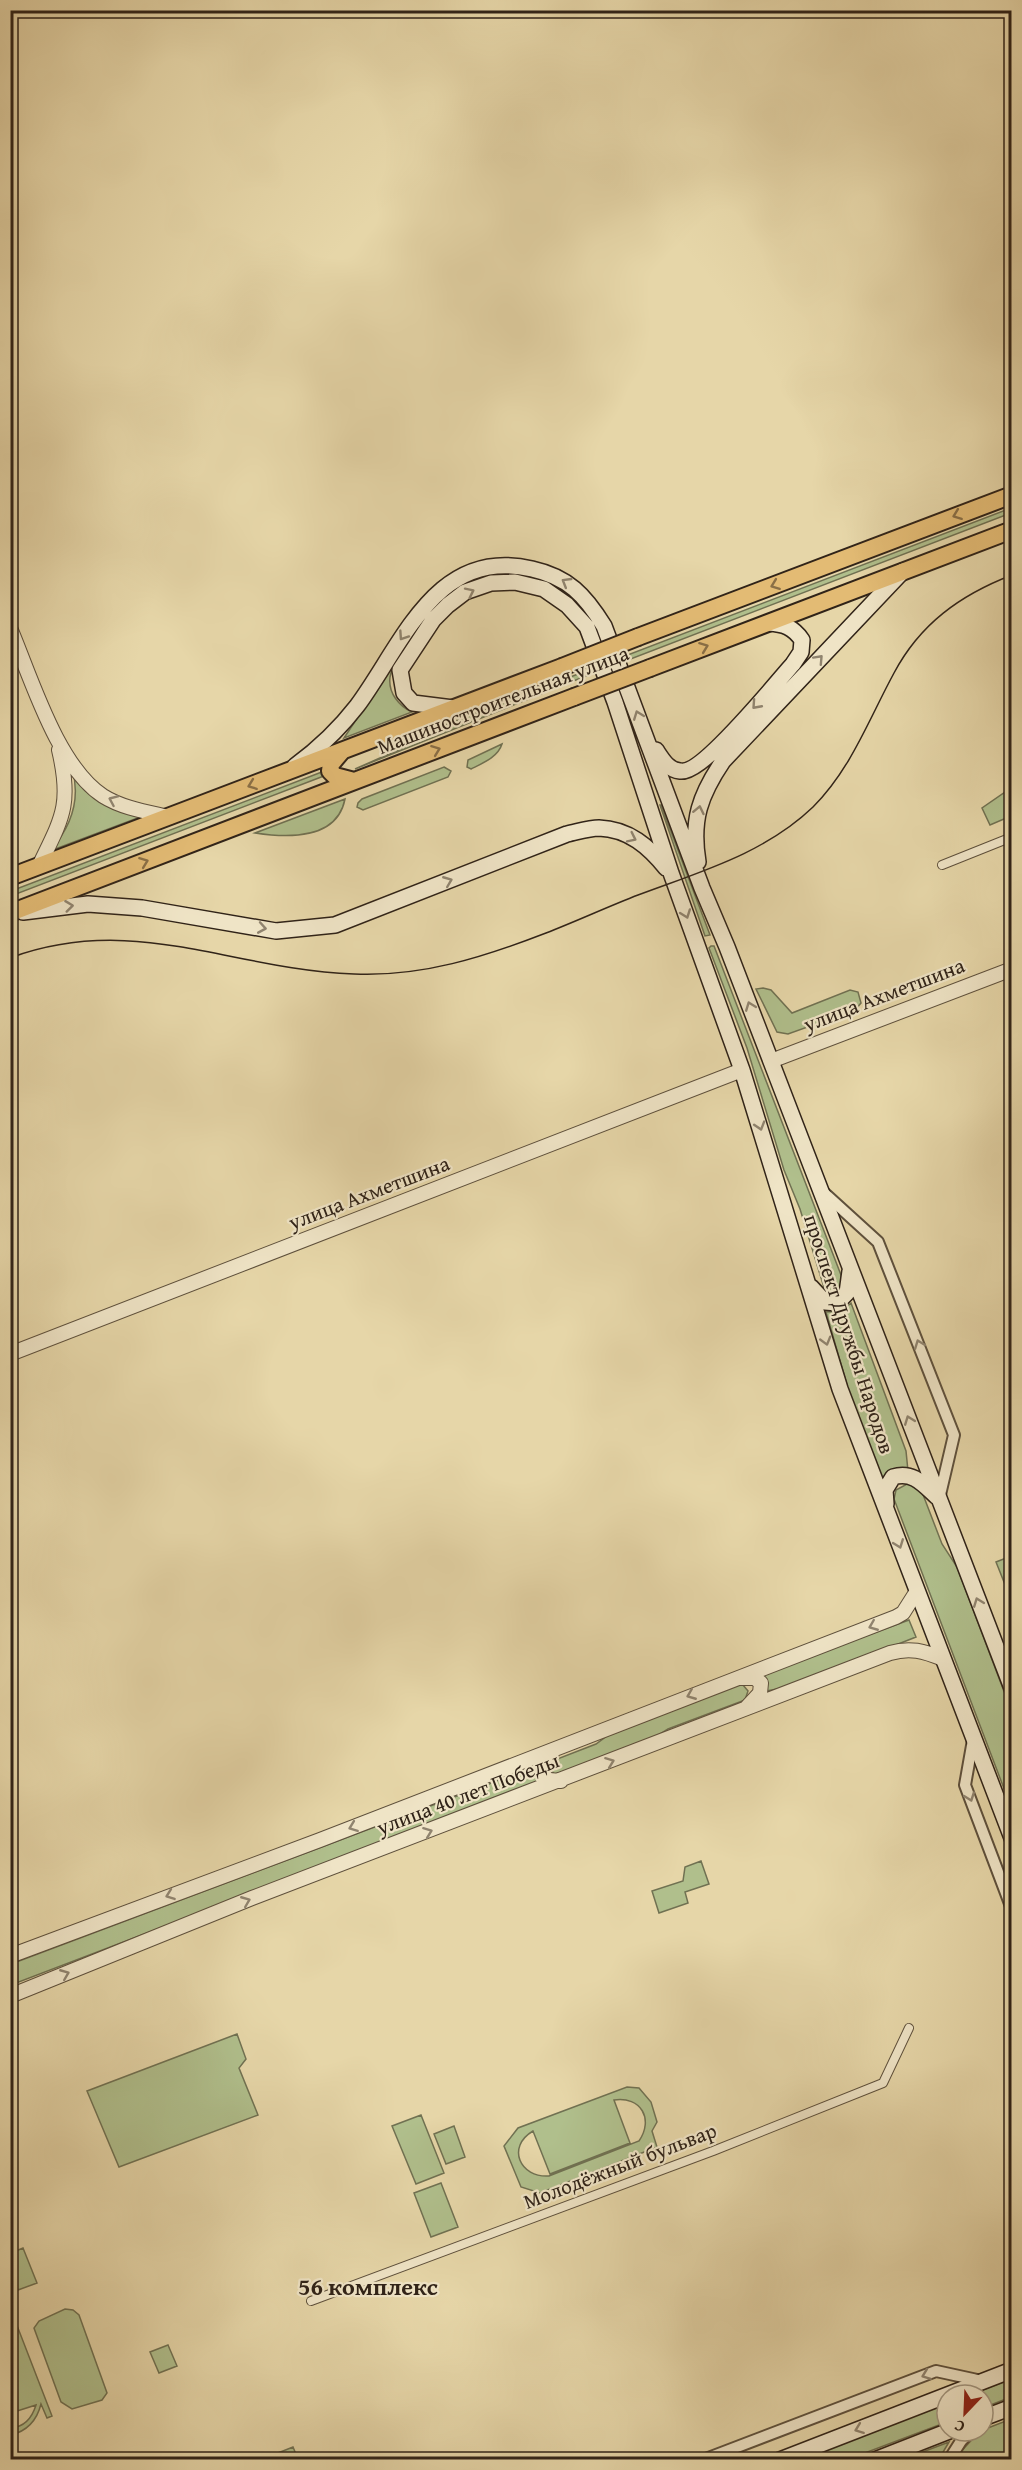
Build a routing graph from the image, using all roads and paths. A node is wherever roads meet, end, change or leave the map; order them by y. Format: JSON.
{"nodes":[{"id":1,"x":1011,"y":495,"type":"edge"},
{"id":2,"x":1011,"y":530,"type":"edge"},
{"id":3,"x":903,"y":571,"type":"junction"},
{"id":4,"x":769,"y":623,"type":"junction"},
{"id":5,"x":10,"y":628,"type":"edge"},
{"id":6,"x":453,"y":708,"type":"junction"},
{"id":7,"x":55,"y":734,"type":"junction"},
{"id":8,"x":648,"y":740,"type":"junction"},
{"id":9,"x":343,"y":750,"type":"junction"},
{"id":10,"x":288,"y":771,"type":"junction"},
{"id":11,"x":354,"y":782,"type":"junction"},
{"id":12,"x":168,"y":817,"type":"junction"},
{"id":13,"x":1011,"y":837,"type":"edge"},
{"id":14,"x":942,"y":865,"type":"dead end"},
{"id":15,"x":39,"y":866,"type":"junction"},
{"id":16,"x":671,"y":873,"type":"junction"},
{"id":17,"x":10,"y":877,"type":"edge"},
{"id":18,"x":702,"y":888,"type":"junction"},
{"id":19,"x":11,"y":913,"type":"edge"},
{"id":20,"x":727,"y":947,"type":"junction"},
{"id":21,"x":701,"y":955,"type":"junction"},
{"id":22,"x":1011,"y":969,"type":"edge"},
{"id":23,"x":771,"y":1061,"type":"junction"},
{"id":24,"x":742,"y":1070,"type":"junction"},
{"id":25,"x":820,"y":1189,"type":"junction"},
{"id":26,"x":851,"y":1269,"type":"junction"},
{"id":27,"x":809,"y":1285,"type":"junction"},
{"id":28,"x":10,"y":1354,"type":"edge"},
{"id":29,"x":939,"y":1499,"type":"junction"},
{"id":30,"x":887,"y":1512,"type":"junction"},
{"id":31,"x":917,"y":1591,"type":"junction"},
{"id":32,"x":943,"y":1659,"type":"junction"},
{"id":33,"x":734,"y":1678,"type":"junction"},
{"id":34,"x":1011,"y":1688,"type":"edge"},
{"id":35,"x":744,"y":1711,"type":"junction"},
{"id":36,"x":973,"y":1740,"type":"junction"},
{"id":37,"x":554,"y":1750,"type":"junction"},
{"id":38,"x":561,"y":1781,"type":"junction"},
{"id":39,"x":1011,"y":1838,"type":"edge"},
{"id":40,"x":1011,"y":1909,"type":"edge"},
{"id":41,"x":10,"y":1956,"type":"edge"},
{"id":42,"x":10,"y":1996,"type":"edge"},
{"id":43,"x":909,"y":2028,"type":"dead end"},
{"id":44,"x":311,"y":2301,"type":"dead end"},
{"id":45,"x":1011,"y":2370,"type":"edge"},
{"id":46,"x":982,"y":2381,"type":"junction"},
{"id":47,"x":1011,"y":2408,"type":"edge"},
{"id":48,"x":995,"y":2414,"type":"edge"},
{"id":49,"x":935,"y":2436,"type":"edge"},
{"id":50,"x":960,"y":2443,"type":"edge"},
{"id":51,"x":703,"y":2460,"type":"edge"},
{"id":52,"x":780,"y":2460,"type":"edge"},
{"id":53,"x":874,"y":2460,"type":"edge"},
{"id":54,"x":949,"y":2460,"type":"edge"}],
"edges":[{"from":1,"to":6,"type":"main road","name":"Машиностроительная улица","one_way":true,"bridge":true},
{"from":2,"to":3,"type":"main road","name":"Машиностроительная улица"},
{"from":3,"to":4,"type":"main road","name":"Машиностроительная улица"},
{"from":18,"to":3,"type":"main road","one_way":true},
{"from":4,"to":8,"type":"main road","one_way":true},
{"from":11,"to":4,"type":"main road","name":"Машиностроительная улица","one_way":true,"bridge":true},
{"from":5,"to":7,"type":"street"},
{"from":6,"to":9,"type":"main road","name":"Машиностроительная улица"},
{"from":6,"to":16,"type":"main road","name":"проспект Дружбы Народов","one_way":true},
{"from":12,"to":7,"type":"street","one_way":true},
{"from":7,"to":15,"type":"street"},
{"from":8,"to":10,"type":"main road","one_way":true},
{"from":8,"to":18,"type":"main road"},
{"from":9,"to":10,"type":"main road","name":"Машиностроительная улица"},
{"from":9,"to":11,"type":"main road"},
{"from":10,"to":12,"type":"main road","name":"Машиностроительная улица","one_way":true},
{"from":19,"to":11,"type":"main road","name":"Машиностроительная улица","one_way":true},
{"from":12,"to":15,"type":"main road","name":"Машиностроительная улица"},
{"from":13,"to":14,"type":"street"},
{"from":15,"to":17,"type":"main road","name":"Машиностроительная улица"},
{"from":19,"to":16,"type":"main road","one_way":true},
{"from":16,"to":21,"type":"main road","name":"проспект Дружбы Народов","one_way":true},
{"from":18,"to":20,"type":"main road","name":"проспект Дружбы Народов"},
{"from":20,"to":21,"type":"main road"},
{"from":23,"to":20,"type":"main road","name":"проспект Дружбы Народов","one_way":true},
{"from":21,"to":24,"type":"main road","name":"проспект Дружбы Народов"},
{"from":22,"to":23,"type":"street","name":"улица Ахметшина"},
{"from":23,"to":25,"type":"main road","name":"проспект Дружбы Народов"},
{"from":24,"to":27,"type":"main road","name":"проспект Дружбы Народов","one_way":true},
{"from":24,"to":28,"type":"street","name":"улица Ахметшина"},
{"from":25,"to":26,"type":"main road","name":"проспект Дружбы Народов"},
{"from":29,"to":25,"type":"street","one_way":true},
{"from":26,"to":27,"type":"main road"},
{"from":29,"to":26,"type":"main road","name":"проспект Дружбы Народов","one_way":true},
{"from":27,"to":30,"type":"main road","name":"проспект Дружбы Народов","one_way":true},
{"from":29,"to":30,"type":"main road"},
{"from":34,"to":29,"type":"main road","name":"проспект Дружбы Народов","one_way":true},
{"from":30,"to":31,"type":"main road","name":"проспект Дружбы Народов","one_way":true},
{"from":31,"to":32,"type":"main road","name":"проспект Дружбы Народов"},
{"from":31,"to":33,"type":"street","name":"улица 40 лет Победы","one_way":true},
{"from":32,"to":35,"type":"street","name":"улица 40 лет Победы"},
{"from":32,"to":36,"type":"main road","name":"проспект Дружбы Народов"},
{"from":33,"to":35,"type":"street"},
{"from":33,"to":37,"type":"street","name":"улица 40 лет Победы","one_way":true},
{"from":38,"to":35,"type":"street","name":"улица 40 лет Победы","one_way":true},
{"from":36,"to":39,"type":"main road","name":"проспект Дружбы Народов"},
{"from":36,"to":40,"type":"street","one_way":true},
{"from":37,"to":38,"type":"street"},
{"from":37,"to":41,"type":"street","name":"улица 40 лет Победы","one_way":true},
{"from":42,"to":38,"type":"street","name":"улица 40 лет Победы","one_way":true},
{"from":43,"to":44,"type":"street","name":"Молодёжный бульвар"},
{"from":45,"to":46,"type":"main road"},
{"from":46,"to":51,"type":"street","one_way":true},
{"from":46,"to":52,"type":"main road","one_way":true},
{"from":47,"to":48,"type":"main road"},
{"from":49,"to":53,"type":"main road"},
{"from":50,"to":54,"type":"street"}]}
